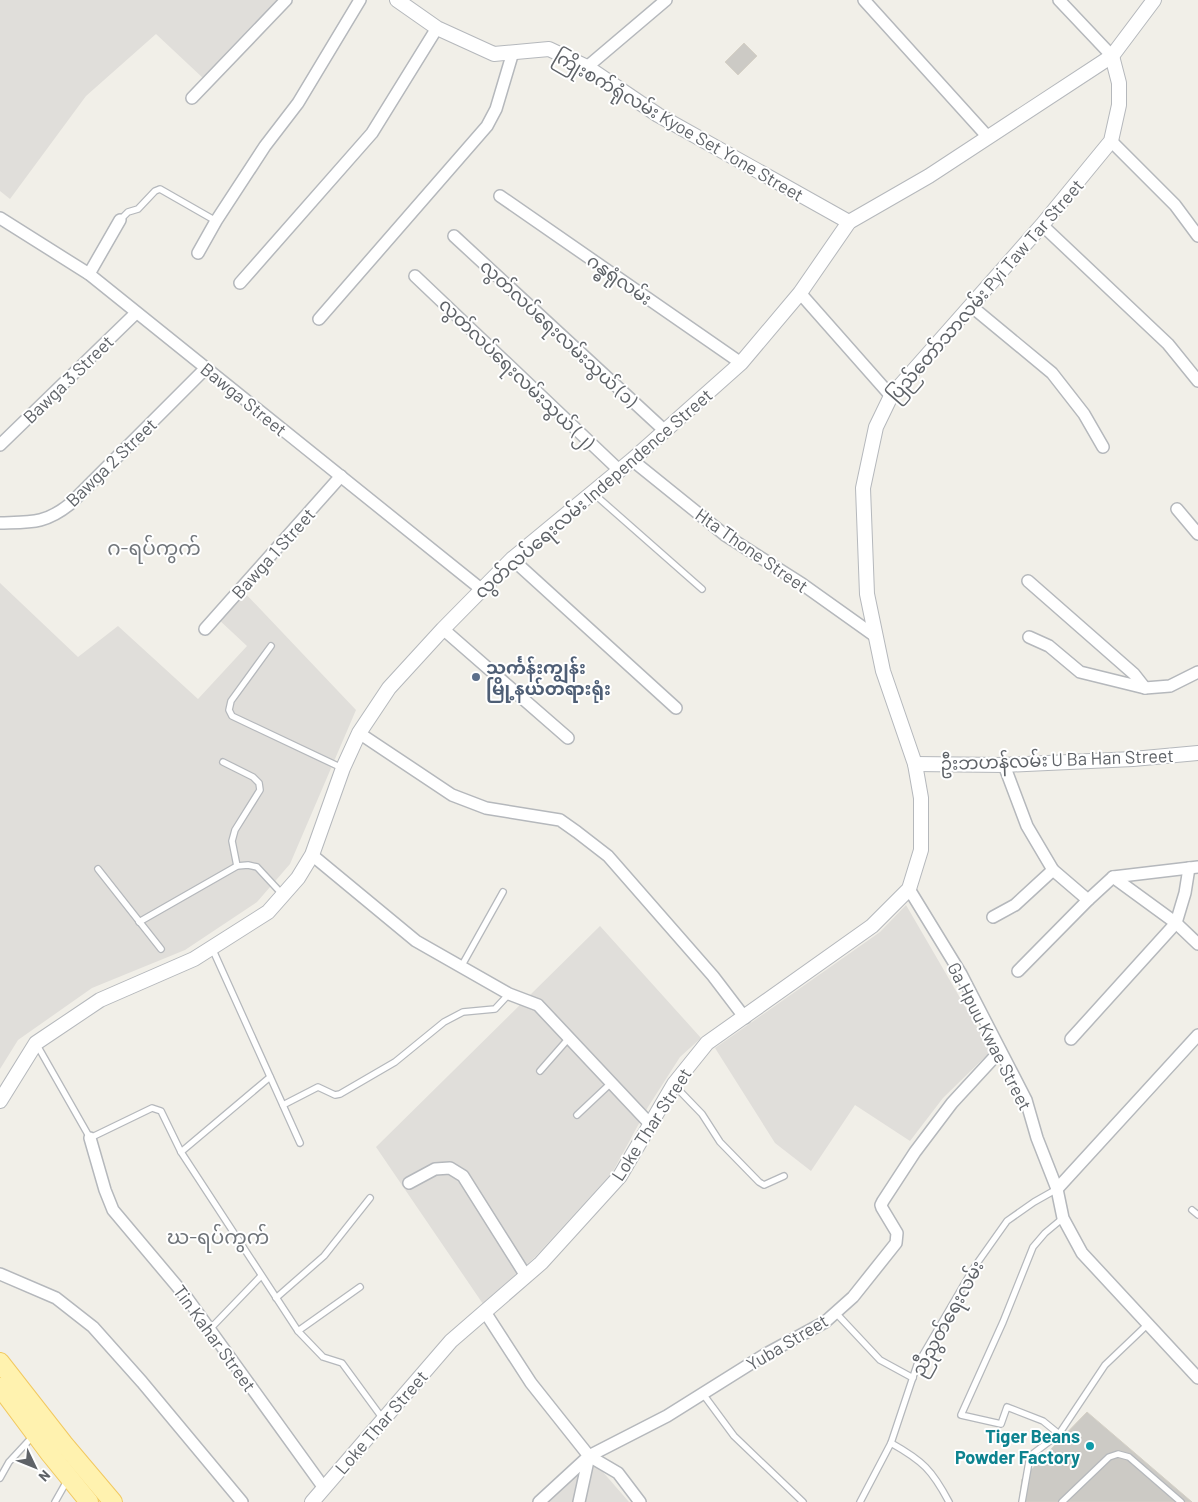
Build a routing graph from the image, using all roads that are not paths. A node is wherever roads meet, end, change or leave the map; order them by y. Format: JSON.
{"nodes":[{"id":1,"x":286,"y":0,"type":"edge"},
{"id":2,"x":360,"y":0,"type":"edge"},
{"id":3,"x":666,"y":0,"type":"edge"},
{"id":4,"x":864,"y":0,"type":"edge"},
{"id":5,"x":1059,"y":0,"type":"edge"},
{"id":6,"x":1154,"y":0,"type":"edge"},
{"id":7,"x":404,"y":2,"type":"edge"},
{"id":8,"x":438,"y":28,"type":"junction"},
{"id":9,"x":514,"y":52,"type":"junction"},
{"id":10,"x":1112,"y":56,"type":"junction"},
{"id":11,"x":587,"y":67,"type":"junction"},
{"id":12,"x":192,"y":98,"type":"dead end"},
{"id":13,"x":988,"y":136,"type":"junction"},
{"id":14,"x":1111,"y":141,"type":"junction"},
{"id":15,"x":500,"y":196,"type":"dead end"},
{"id":16,"x":0,"y":218,"type":"edge"},
{"id":17,"x":120,"y":220,"type":"joint"},
{"id":18,"x":216,"y":221,"type":"junction"},
{"id":19,"x":849,"y":222,"type":"junction"},
{"id":20,"x":1042,"y":225,"type":"junction"},
{"id":21,"x":454,"y":236,"type":"dead end"},
{"id":22,"x":1198,"y":236,"type":"edge"},
{"id":23,"x":198,"y":253,"type":"dead end"},
{"id":24,"x":89,"y":274,"type":"junction"},
{"id":25,"x":415,"y":276,"type":"dead end"},
{"id":26,"x":240,"y":283,"type":"dead end"},
{"id":27,"x":800,"y":294,"type":"junction"},
{"id":28,"x":971,"y":306,"type":"junction"},
{"id":29,"x":136,"y":313,"type":"junction"},
{"id":30,"x":319,"y":319,"type":"dead end"},
{"id":31,"x":741,"y":363,"type":"junction"},
{"id":32,"x":206,"y":368,"type":"junction"},
{"id":33,"x":1198,"y":381,"type":"edge"},
{"id":34,"x":891,"y":396,"type":"junction"},
{"id":35,"x":664,"y":430,"type":"junction"},
{"id":36,"x":0,"y":445,"type":"edge"},
{"id":37,"x":1103,"y":447,"type":"dead end"},
{"id":38,"x":632,"y":460,"type":"junction"},
{"id":39,"x":620,"y":470,"type":"junction"},
{"id":40,"x":341,"y":476,"type":"junction"},
{"id":41,"x":592,"y":493,"type":"junction"},
{"id":42,"x":1177,"y":509,"type":"dead end"},
{"id":43,"x":0,"y":523,"type":"edge"},
{"id":44,"x":1198,"y":534,"type":"edge"},
{"id":45,"x":512,"y":559,"type":"junction"},
{"id":46,"x":1028,"y":581,"type":"dead end"},
{"id":47,"x":481,"y":589,"type":"junction"},
{"id":48,"x":702,"y":589,"type":"dead end"},
{"id":49,"x":205,"y":629,"type":"dead end"},
{"id":50,"x":443,"y":629,"type":"junction"},
{"id":51,"x":875,"y":636,"type":"junction"},
{"id":52,"x":1029,"y":637,"type":"dead end"},
{"id":53,"x":271,"y":646,"type":"dead end"},
{"id":54,"x":1198,"y":672,"type":"edge"},
{"id":55,"x":1145,"y":688,"type":"junction"},
{"id":56,"x":676,"y":708,"type":"dead end"},
{"id":57,"x":359,"y":733,"type":"junction"},
{"id":58,"x":568,"y":738,"type":"dead end"},
{"id":59,"x":1198,"y":754,"type":"edge"},
{"id":60,"x":223,"y":762,"type":"dead end"},
{"id":61,"x":915,"y":764,"type":"junction"},
{"id":62,"x":1004,"y":765,"type":"junction"},
{"id":63,"x":343,"y":768,"type":"junction"},
{"id":64,"x":312,"y":855,"type":"junction"},
{"id":65,"x":237,"y":866,"type":"junction"},
{"id":66,"x":1193,"y":868,"type":"edge"},
{"id":67,"x":98,"y":869,"type":"dead end"},
{"id":68,"x":1053,"y":870,"type":"junction"},
{"id":69,"x":1113,"y":877,"type":"junction"},
{"id":70,"x":910,"y":890,"type":"junction"},
{"id":71,"x":503,"y":892,"type":"dead end"},
{"id":72,"x":283,"y":895,"type":"junction"},
{"id":73,"x":1088,"y":900,"type":"junction"},
{"id":74,"x":993,"y":917,"type":"dead end"},
{"id":75,"x":140,"y":922,"type":"junction"},
{"id":76,"x":1176,"y":923,"type":"junction"},
{"id":77,"x":1198,"y":944,"type":"edge"},
{"id":78,"x":212,"y":948,"type":"junction"},
{"id":79,"x":161,"y":949,"type":"dead end"},
{"id":80,"x":461,"y":967,"type":"junction"},
{"id":81,"x":1018,"y":971,"type":"dead end"},
{"id":82,"x":509,"y":994,"type":"junction"},
{"id":83,"x":744,"y":1018,"type":"junction"},
{"id":84,"x":1198,"y":1035,"type":"edge"},
{"id":85,"x":569,"y":1038,"type":"junction"},
{"id":86,"x":1072,"y":1039,"type":"dead end"},
{"id":87,"x":36,"y":1043,"type":"junction"},
{"id":88,"x":1000,"y":1051,"type":"junction"},
{"id":89,"x":540,"y":1071,"type":"dead end"},
{"id":90,"x":270,"y":1077,"type":"junction"},
{"id":91,"x":611,"y":1082,"type":"junction"},
{"id":92,"x":674,"y":1084,"type":"junction"},
{"id":93,"x":0,"y":1101,"type":"edge"},
{"id":94,"x":283,"y":1106,"type":"junction"},
{"id":95,"x":577,"y":1115,"type":"dead end"},
{"id":96,"x":650,"y":1124,"type":"junction"},
{"id":97,"x":90,"y":1138,"type":"junction"},
{"id":98,"x":300,"y":1143,"type":"dead end"},
{"id":99,"x":181,"y":1152,"type":"junction"},
{"id":100,"x":784,"y":1176,"type":"dead end"},
{"id":101,"x":409,"y":1183,"type":"dead end"},
{"id":102,"x":1057,"y":1189,"type":"junction"},
{"id":103,"x":370,"y":1198,"type":"dead end"},
{"id":104,"x":1192,"y":1210,"type":"dead end"},
{"id":105,"x":1198,"y":1215,"type":"edge"},
{"id":106,"x":1063,"y":1218,"type":"junction"},
{"id":107,"x":0,"y":1274,"type":"edge"},
{"id":108,"x":261,"y":1276,"type":"junction"},
{"id":109,"x":526,"y":1276,"type":"junction"},
{"id":110,"x":360,"y":1287,"type":"dead end"},
{"id":111,"x":276,"y":1298,"type":"junction"},
{"id":112,"x":485,"y":1312,"type":"junction"},
{"id":113,"x":835,"y":1312,"type":"junction"},
{"id":114,"x":1148,"y":1324,"type":"junction"},
{"id":115,"x":210,"y":1329,"type":"junction"},
{"id":116,"x":298,"y":1330,"type":"junction"},
{"id":117,"x":0,"y":1362,"type":"edge"},
{"id":118,"x":912,"y":1378,"type":"junction"},
{"id":119,"x":1198,"y":1378,"type":"edge"},
{"id":120,"x":0,"y":1387,"type":"edge"},
{"id":121,"x":703,"y":1394,"type":"junction"},
{"id":122,"x":383,"y":1420,"type":"junction"},
{"id":123,"x":35,"y":1433,"type":"junction"},
{"id":124,"x":1059,"y":1434,"type":"junction"},
{"id":125,"x":891,"y":1444,"type":"junction"},
{"id":126,"x":589,"y":1456,"type":"junction"},
{"id":127,"x":69,"y":1477,"type":"junction"},
{"id":128,"x":0,"y":1478,"type":"edge"},
{"id":129,"x":324,"y":1488,"type":"junction"},
{"id":130,"x":55,"y":1502,"type":"edge"},
{"id":131,"x":89,"y":1502,"type":"edge"},
{"id":132,"x":113,"y":1502,"type":"edge"},
{"id":133,"x":242,"y":1502,"type":"edge"},
{"id":134,"x":312,"y":1502,"type":"edge"},
{"id":135,"x":538,"y":1502,"type":"edge"},
{"id":136,"x":578,"y":1502,"type":"edge"},
{"id":137,"x":640,"y":1502,"type":"edge"},
{"id":138,"x":803,"y":1502,"type":"edge"},
{"id":139,"x":860,"y":1502,"type":"edge"},
{"id":140,"x":949,"y":1502,"type":"edge"},
{"id":141,"x":1022,"y":1502,"type":"edge"},
{"id":142,"x":1062,"y":1502,"type":"edge"},
{"id":143,"x":1181,"y":1502,"type":"edge"}],
"edges":[{"from":1,"to":12,"type":"street"},
{"from":2,"to":18,"type":"street"},
{"from":3,"to":11,"type":"street"},
{"from":4,"to":13,"type":"street"},
{"from":5,"to":10,"type":"street"},
{"from":6,"to":10,"type":"street","name":"လွတ်လပ်ရေးလမ်း Independence Street"},
{"from":7,"to":8,"type":"street","name":"ကြိုးစက်ရုံလမ်း Kyoe Set Yone Street"},
{"from":8,"to":9,"type":"street","name":"ကြိုးစက်ရုံလမ်း Kyoe Set Yone Street"},
{"from":8,"to":26,"type":"street"},
{"from":9,"to":11,"type":"street","name":"ကြိုးစက်ရုံလမ်း Kyoe Set Yone Street"},
{"from":9,"to":30,"type":"street"},
{"from":10,"to":13,"type":"street","name":"လွတ်လပ်ရေးလမ်း Independence Street"},
{"from":10,"to":14,"type":"street","name":"ပြည်တော်သာလမ်း Pyi Taw Tar Street"},
{"from":11,"to":19,"type":"street","name":"ကြိုးစက်ရုံလမ်း Kyoe Set Yone Street"},
{"from":13,"to":19,"type":"street","name":"လွတ်လပ်ရေးလမ်း Independence Street"},
{"from":14,"to":20,"type":"street","name":"ပြည်တော်သာလမ်း Pyi Taw Tar Street"},
{"from":14,"to":22,"type":"street"},
{"from":15,"to":31,"type":"street","name":"ဂန္ဓရုံလမ်း"},
{"from":16,"to":24,"type":"street","name":"Bawga Street"},
{"from":17,"to":18,"type":"lane"},
{"from":17,"to":24,"type":"street"},
{"from":18,"to":23,"type":"street"},
{"from":19,"to":27,"type":"street","name":"လွတ်လပ်ရေးလမ်း Independence Street"},
{"from":20,"to":28,"type":"street","name":"ပြည်တော်သာလမ်း Pyi Taw Tar Street"},
{"from":20,"to":33,"type":"street"},
{"from":21,"to":35,"type":"street","name":"လွတ်လပ်ရေးလမ်းသွယ် (၁)"},
{"from":24,"to":29,"type":"street","name":"Bawga Street"},
{"from":25,"to":39,"type":"street","name":"လွတ်လပ်ရေးလမ်းသွယ် (၂)"},
{"from":27,"to":31,"type":"street","name":"လွတ်လပ်ရေးလမ်း Independence Street"},
{"from":27,"to":34,"type":"street"},
{"from":28,"to":34,"type":"street","name":"ပြည်တော်သာလမ်း Pyi Taw Tar Street"},
{"from":28,"to":37,"type":"street"},
{"from":29,"to":32,"type":"street","name":"Bawga Street"},
{"from":29,"to":36,"type":"street","name":"Bawga 3 Street"},
{"from":31,"to":35,"type":"street","name":"လွတ်လပ်ရေးလမ်း Independence Street"},
{"from":32,"to":40,"type":"street","name":"Bawga Street"},
{"from":32,"to":43,"type":"street","name":"Bawga 2 Street"},
{"from":34,"to":51,"type":"street","name":"ပြည်တော်သာလမ်း Pyi Taw Tar Street"},
{"from":35,"to":38,"type":"street","name":"လွတ်လပ်ရေးလမ်း Independence Street"},
{"from":38,"to":39,"type":"street","name":"လွတ်လပ်ရေးလမ်း Independence Street"},
{"from":38,"to":51,"type":"street","name":"Hta Thone Street"},
{"from":39,"to":41,"type":"street","name":"လွတ်လပ်ရေးလမ်း Independence Street"},
{"from":40,"to":47,"type":"street","name":"Bawga Street"},
{"from":40,"to":49,"type":"street","name":"Bawga 1 Street"},
{"from":41,"to":45,"type":"street","name":"လွတ်လပ်ရေးလမ်း Independence Street"},
{"from":41,"to":48,"type":"lane"},
{"from":42,"to":44,"type":"street"},
{"from":45,"to":47,"type":"street","name":"လွတ်လပ်ရေးလမ်း Independence Street"},
{"from":45,"to":56,"type":"street"},
{"from":46,"to":55,"type":"street"},
{"from":47,"to":50,"type":"street","name":"လွတ်လပ်ရေးလမ်း Independence Street"},
{"from":50,"to":57,"type":"street","name":"လွတ်လပ်ရေးလမ်း Independence Street"},
{"from":50,"to":58,"type":"street"},
{"from":51,"to":61,"type":"street","name":"ပြည်တော်သာလမ်း Pyi Taw Tar Street"},
{"from":52,"to":55,"type":"street"},
{"from":53,"to":63,"type":"lane"},
{"from":54,"to":55,"type":"street"},
{"from":57,"to":63,"type":"street","name":"လွတ်လပ်ရေးလမ်း Independence Street"},
{"from":57,"to":83,"type":"street"},
{"from":59,"to":62,"type":"street","name":"ဦးဘဟန်လမ်း U Ba Han Street"},
{"from":60,"to":65,"type":"lane"},
{"from":61,"to":62,"type":"street","name":"ဦးဘဟန်လမ်း U Ba Han Street"},
{"from":61,"to":70,"type":"street"},
{"from":62,"to":68,"type":"street"},
{"from":63,"to":64,"type":"street","name":"လွတ်လပ်ရေးလမ်း Independence Street"},
{"from":64,"to":72,"type":"street","name":"လွတ်လပ်ရေးလမ်း Independence Street"},
{"from":64,"to":80,"type":"street"},
{"from":65,"to":72,"type":"lane"},
{"from":65,"to":75,"type":"lane"},
{"from":66,"to":69,"type":"street"},
{"from":66,"to":76,"type":"street"},
{"from":67,"to":75,"type":"lane"},
{"from":68,"to":73,"type":"street"},
{"from":68,"to":74,"type":"street"},
{"from":69,"to":73,"type":"street"},
{"from":69,"to":76,"type":"street"},
{"from":70,"to":83,"type":"street","name":"Loke Thar Street"},
{"from":70,"to":88,"type":"street","name":"Ga Hpuu Kwae Street"},
{"from":71,"to":80,"type":"lane"},
{"from":72,"to":78,"type":"street","name":"လွတ်လပ်ရေးလမ်း Independence Street"},
{"from":73,"to":81,"type":"street"},
{"from":75,"to":79,"type":"lane"},
{"from":76,"to":77,"type":"street"},
{"from":76,"to":86,"type":"street"},
{"from":78,"to":87,"type":"street","name":"လွတ်လပ်ရေးလမ်း Independence Street"},
{"from":78,"to":90,"type":"lane"},
{"from":80,"to":82,"type":"street"},
{"from":82,"to":85,"type":"street"},
{"from":82,"to":94,"type":"lane"},
{"from":83,"to":92,"type":"street","name":"Loke Thar Street"},
{"from":84,"to":102,"type":"street"},
{"from":85,"to":89,"type":"lane"},
{"from":85,"to":91,"type":"street"},
{"from":87,"to":93,"type":"street","name":"လွတ်လပ်ရေးလမ်း Independence Street"},
{"from":87,"to":97,"type":"lane"},
{"from":88,"to":102,"type":"street","name":"Ga Hpuu Kwae Street"},
{"from":88,"to":113,"type":"street","name":"Yuba Street"},
{"from":90,"to":94,"type":"lane"},
{"from":90,"to":99,"type":"lane"},
{"from":91,"to":95,"type":"lane"},
{"from":91,"to":96,"type":"street"},
{"from":92,"to":96,"type":"street","name":"Loke Thar Street"},
{"from":92,"to":100,"type":"lane"},
{"from":94,"to":98,"type":"lane"},
{"from":96,"to":109,"type":"street","name":"Loke Thar Street"},
{"from":97,"to":99,"type":"lane"},
{"from":97,"to":115,"type":"street","name":"Tin Kahar Street"},
{"from":99,"to":108,"type":"lane"},
{"from":101,"to":109,"type":"street"},
{"from":102,"to":106,"type":"street","name":"Ga Hpuu Kwae Street"},
{"from":102,"to":118,"type":"lane","name":"ညီညွတ်ရေးလမ်း"},
{"from":103,"to":111,"type":"lane"},
{"from":104,"to":105,"type":"lane"},
{"from":106,"to":114,"type":"street","name":"Ga Hpuu Kwae Street"},
{"from":106,"to":124,"type":"lane"},
{"from":107,"to":133,"type":"street"},
{"from":108,"to":111,"type":"lane"},
{"from":108,"to":115,"type":"lane"},
{"from":109,"to":112,"type":"street","name":"Loke Thar Street"},
{"from":110,"to":116,"type":"lane"},
{"from":111,"to":116,"type":"lane"},
{"from":112,"to":122,"type":"street","name":"Loke Thar Street"},
{"from":112,"to":126,"type":"street"},
{"from":113,"to":118,"type":"lane"},
{"from":113,"to":121,"type":"street","name":"Yuba Street"},
{"from":114,"to":119,"type":"street","name":"Ga Hpuu Kwae Street"},
{"from":114,"to":124,"type":"lane"},
{"from":115,"to":129,"type":"street","name":"Tin Kahar Street"},
{"from":116,"to":122,"type":"lane"},
{"from":117,"to":132,"type":"main road"},
{"from":118,"to":125,"type":"lane","name":"ညီညွတ်ရေးလမ်း"},
{"from":120,"to":123,"type":"main road"},
{"from":121,"to":126,"type":"street","name":"Yuba Street"},
{"from":121,"to":138,"type":"lane"},
{"from":122,"to":129,"type":"street","name":"Loke Thar Street"},
{"from":123,"to":127,"type":"main road"},
{"from":123,"to":128,"type":"lane"},
{"from":124,"to":141,"type":"lane"},
{"from":125,"to":139,"type":"lane","name":"ညီညွတ်ရေးလမ်း"},
{"from":125,"to":140,"type":"lane"},
{"from":126,"to":135,"type":"street","name":"Yuba Street"},
{"from":126,"to":136,"type":"street"},
{"from":126,"to":137,"type":"street"},
{"from":127,"to":130,"type":"lane"},
{"from":127,"to":131,"type":"main road"},
{"from":129,"to":134,"type":"street","name":"Loke Thar Street"},
{"from":142,"to":143,"type":"lane"}]}
